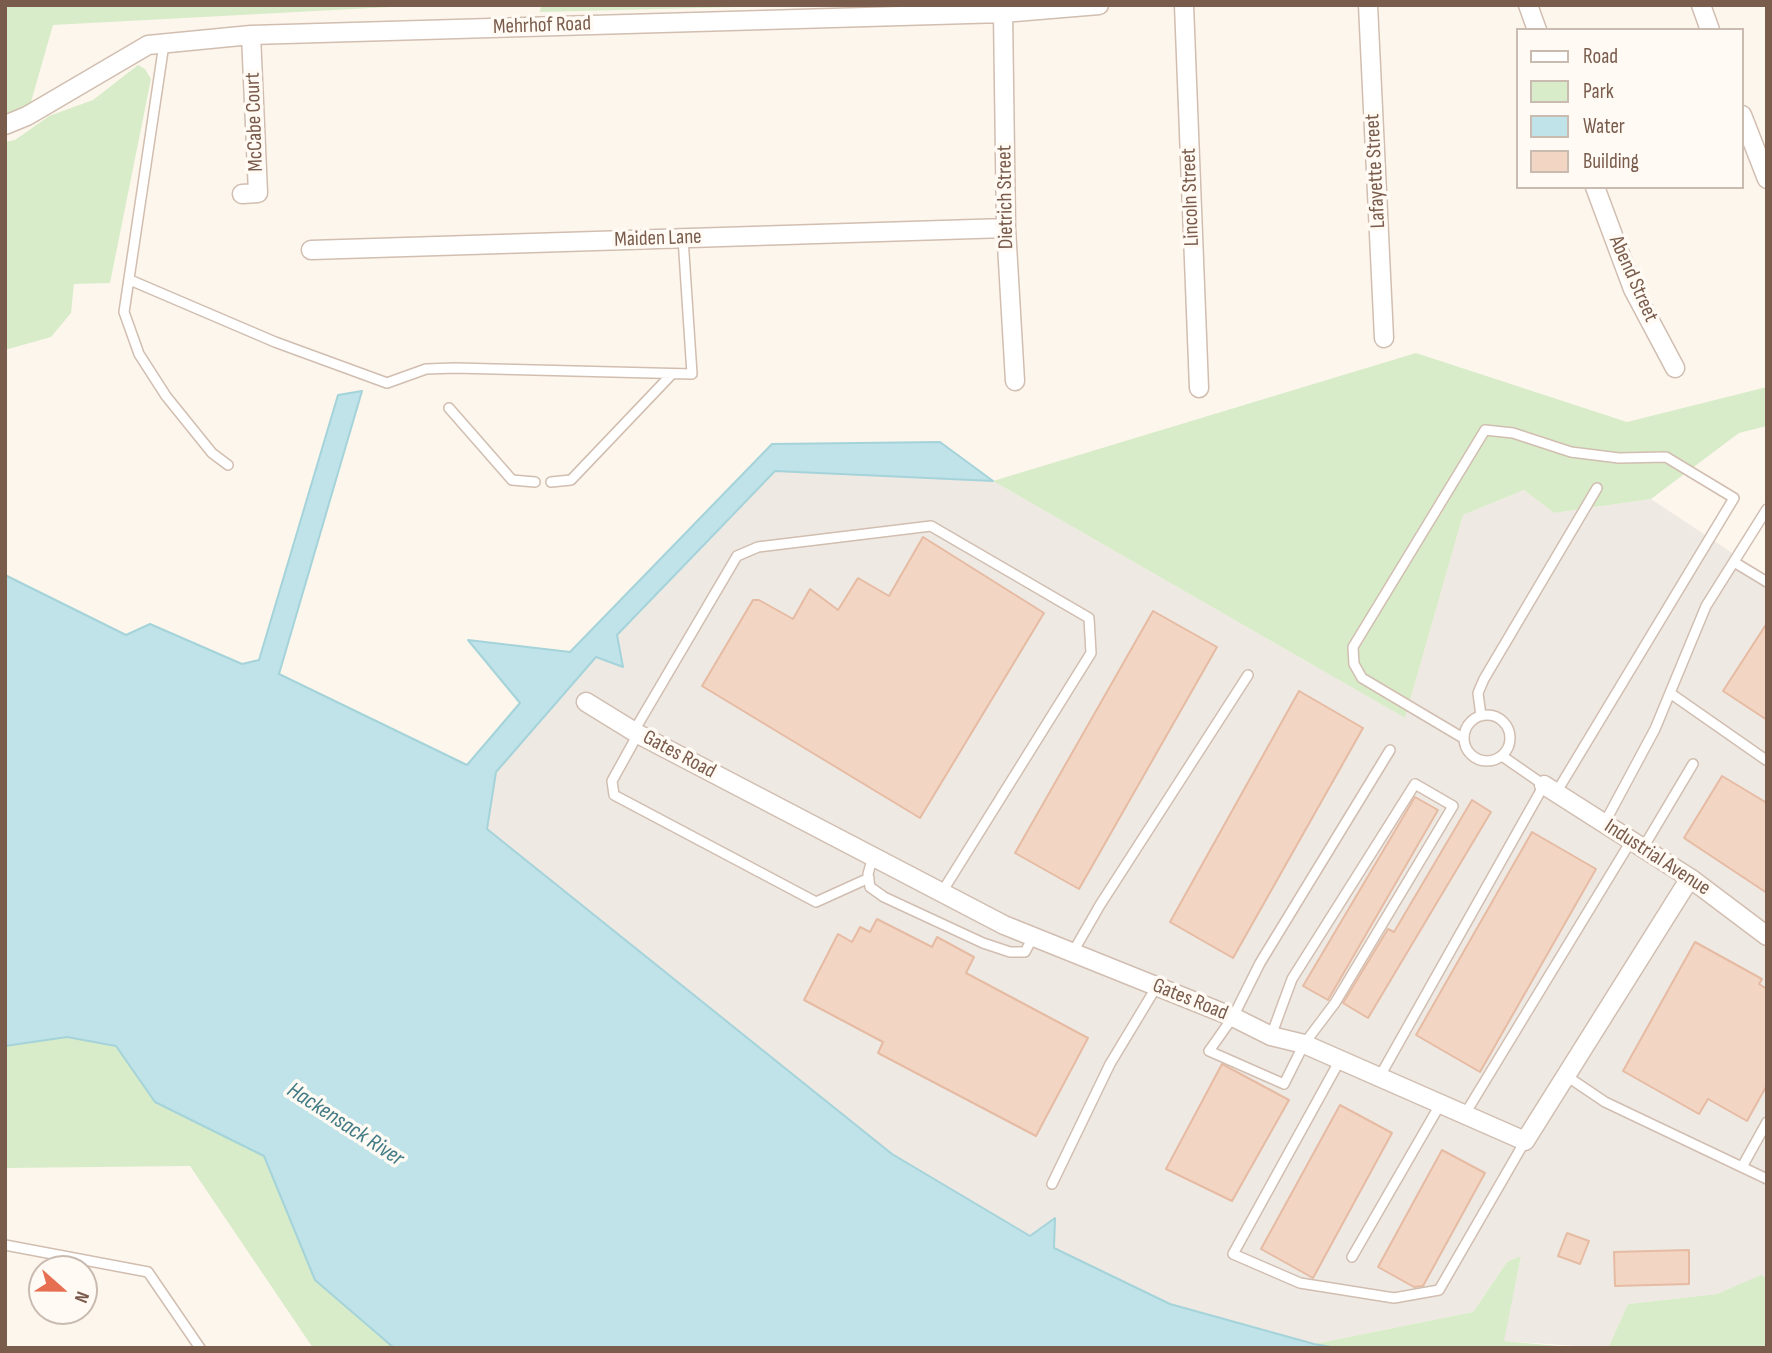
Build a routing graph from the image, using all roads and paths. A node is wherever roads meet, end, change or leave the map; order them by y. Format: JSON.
{"nodes":[{"id":1,"x":1099,"y":5,"type":"edge"},
{"id":2,"x":1184,"y":5,"type":"edge"},
{"id":3,"x":1368,"y":5,"type":"edge"},
{"id":4,"x":1528,"y":5,"type":"edge"},
{"id":5,"x":1701,"y":5,"type":"edge"},
{"id":6,"x":923,"y":10,"type":"edge"},
{"id":7,"x":1003,"y":13,"type":"junction"},
{"id":8,"x":1536,"y":28,"type":"edge"},
{"id":9,"x":1709,"y":28,"type":"edge"},
{"id":10,"x":251,"y":35,"type":"junction"},
{"id":11,"x":164,"y":44,"type":"junction"},
{"id":12,"x":1744,"y":120,"type":"edge"},
{"id":13,"x":5,"y":125,"type":"edge"},
{"id":14,"x":1767,"y":179,"type":"edge"},
{"id":15,"x":1596,"y":189,"type":"edge"},
{"id":16,"x":242,"y":194,"type":"dead end"},
{"id":17,"x":1006,"y":228,"type":"junction"},
{"id":18,"x":683,"y":238,"type":"junction"},
{"id":19,"x":311,"y":250,"type":"dead end"},
{"id":20,"x":130,"y":281,"type":"junction"},
{"id":21,"x":1384,"y":338,"type":"dead end"},
{"id":22,"x":1675,"y":369,"type":"dead end"},
{"id":23,"x":671,"y":375,"type":"junction"},
{"id":24,"x":1015,"y":382,"type":"dead end"},
{"id":25,"x":1199,"y":388,"type":"dead end"},
{"id":26,"x":449,"y":408,"type":"dead end"},
{"id":27,"x":228,"y":465,"type":"dead end"},
{"id":28,"x":535,"y":482,"type":"dead end"},
{"id":29,"x":551,"y":482,"type":"dead end"},
{"id":30,"x":1597,"y":488,"type":"dead end"},
{"id":31,"x":1767,"y":509,"type":"edge"},
{"id":32,"x":1734,"y":562,"type":"junction"},
{"id":33,"x":1767,"y":582,"type":"edge"},
{"id":34,"x":1248,"y":675,"type":"dead end"},
{"id":35,"x":1670,"y":693,"type":"junction"},
{"id":36,"x":586,"y":702,"type":"dead end"},
{"id":37,"x":1481,"y":716,"type":"junction"},
{"id":38,"x":636,"y":733,"type":"junction"},
{"id":39,"x":1463,"y":738,"type":"junction"},
{"id":40,"x":1390,"y":750,"type":"dead end"},
{"id":41,"x":1502,"y":756,"type":"junction"},
{"id":42,"x":1766,"y":760,"type":"edge"},
{"id":43,"x":1693,"y":764,"type":"dead end"},
{"id":44,"x":1550,"y":789,"type":"junction"},
{"id":45,"x":1604,"y":824,"type":"junction"},
{"id":46,"x":1637,"y":845,"type":"junction"},
{"id":47,"x":873,"y":856,"type":"junction"},
{"id":48,"x":869,"y":878,"type":"junction"},
{"id":49,"x":1690,"y":878,"type":"junction"},
{"id":50,"x":942,"y":892,"type":"junction"},
{"id":51,"x":1033,"y":936,"type":"junction"},
{"id":52,"x":1767,"y":936,"type":"edge"},
{"id":53,"x":1073,"y":952,"type":"junction"},
{"id":54,"x":1157,"y":986,"type":"junction"},
{"id":55,"x":1233,"y":1017,"type":"junction"},
{"id":56,"x":1271,"y":1036,"type":"junction"},
{"id":57,"x":1304,"y":1044,"type":"junction"},
{"id":58,"x":1340,"y":1060,"type":"junction"},
{"id":59,"x":1565,"y":1075,"type":"junction"},
{"id":60,"x":1380,"y":1076,"type":"junction"},
{"id":61,"x":1441,"y":1103,"type":"junction"},
{"id":62,"x":1465,"y":1114,"type":"junction"},
{"id":63,"x":1767,"y":1122,"type":"edge"},
{"id":64,"x":1525,"y":1141,"type":"junction"},
{"id":65,"x":1742,"y":1167,"type":"junction"},
{"id":66,"x":1767,"y":1179,"type":"edge"},
{"id":67,"x":1052,"y":1184,"type":"dead end"},
{"id":68,"x":5,"y":1245,"type":"edge"},
{"id":69,"x":1352,"y":1257,"type":"dead end"},
{"id":70,"x":200,"y":1348,"type":"edge"}],
"edges":[{"from":1,"to":7,"type":"street","name":"Mehrhof Road"},
{"from":2,"to":25,"type":"street","name":"Lincoln Street"},
{"from":3,"to":21,"type":"street","name":"Lafayette Street"},
{"from":4,"to":8,"type":"street"},
{"from":5,"to":9,"type":"street"},
{"from":6,"to":7,"type":"street","name":"Mehrhof Road"},
{"from":6,"to":10,"type":"street","name":"Mehrhof Road"},
{"from":7,"to":17,"type":"street","name":"Dietrich Street"},
{"from":10,"to":11,"type":"street","name":"Mehrhof Road"},
{"from":10,"to":16,"type":"street","name":"McCabe Court"},
{"from":11,"to":13,"type":"street","name":"Mehrhof Road"},
{"from":11,"to":20,"type":"lane"},
{"from":12,"to":14,"type":"street"},
{"from":15,"to":22,"type":"street","name":"Abend Street"},
{"from":17,"to":18,"type":"street","name":"Maiden Lane"},
{"from":17,"to":24,"type":"street","name":"Dietrich Street"},
{"from":18,"to":19,"type":"street","name":"Maiden Lane"},
{"from":18,"to":23,"type":"lane"},
{"from":20,"to":23,"type":"lane"},
{"from":20,"to":27,"type":"lane"},
{"from":23,"to":29,"type":"lane"},
{"from":26,"to":28,"type":"lane"},
{"from":30,"to":37,"type":"lane"},
{"from":31,"to":32,"type":"lane"},
{"from":32,"to":33,"type":"lane"},
{"from":32,"to":35,"type":"lane"},
{"from":34,"to":53,"type":"lane"},
{"from":35,"to":42,"type":"lane"},
{"from":35,"to":45,"type":"lane"},
{"from":36,"to":38,"type":"street","name":"Gates Road"},
{"from":37,"to":39,"type":"lane"},
{"from":37,"to":41,"type":"lane"},
{"from":38,"to":47,"type":"street","name":"Gates Road"},
{"from":38,"to":48,"type":"lane"},
{"from":38,"to":50,"type":"lane"},
{"from":39,"to":41,"type":"lane"},
{"from":39,"to":44,"type":"lane"},
{"from":40,"to":55,"type":"lane"},
{"from":41,"to":44,"type":"lane"},
{"from":43,"to":46,"type":"lane"},
{"from":44,"to":45,"type":"street","name":"Industrial Avenue"},
{"from":44,"to":60,"type":"lane"},
{"from":45,"to":46,"type":"street","name":"Industrial Avenue"},
{"from":46,"to":49,"type":"street","name":"Industrial Avenue"},
{"from":46,"to":62,"type":"lane"},
{"from":47,"to":48,"type":"lane"},
{"from":47,"to":50,"type":"street","name":"Gates Road"},
{"from":48,"to":51,"type":"lane"},
{"from":49,"to":52,"type":"street","name":"Industrial Avenue"},
{"from":49,"to":59,"type":"street"},
{"from":50,"to":51,"type":"street","name":"Gates Road"},
{"from":51,"to":53,"type":"street","name":"Gates Road"},
{"from":53,"to":54,"type":"street","name":"Gates Road"},
{"from":54,"to":55,"type":"street","name":"Gates Road"},
{"from":54,"to":67,"type":"lane"},
{"from":55,"to":56,"type":"street","name":"Gates Road"},
{"from":55,"to":57,"type":"lane"},
{"from":56,"to":57,"type":"street","name":"Gates Road"},
{"from":56,"to":57,"type":"lane"},
{"from":57,"to":58,"type":"street","name":"Gates Road"},
{"from":58,"to":60,"type":"street","name":"Gates Road"},
{"from":58,"to":64,"type":"lane"},
{"from":59,"to":64,"type":"street"},
{"from":59,"to":65,"type":"lane"},
{"from":60,"to":61,"type":"street","name":"Gates Road"},
{"from":61,"to":62,"type":"street","name":"Gates Road"},
{"from":61,"to":69,"type":"lane"},
{"from":62,"to":64,"type":"street","name":"Gates Road"},
{"from":63,"to":65,"type":"lane"},
{"from":65,"to":66,"type":"lane"},
{"from":68,"to":70,"type":"lane"}]}
